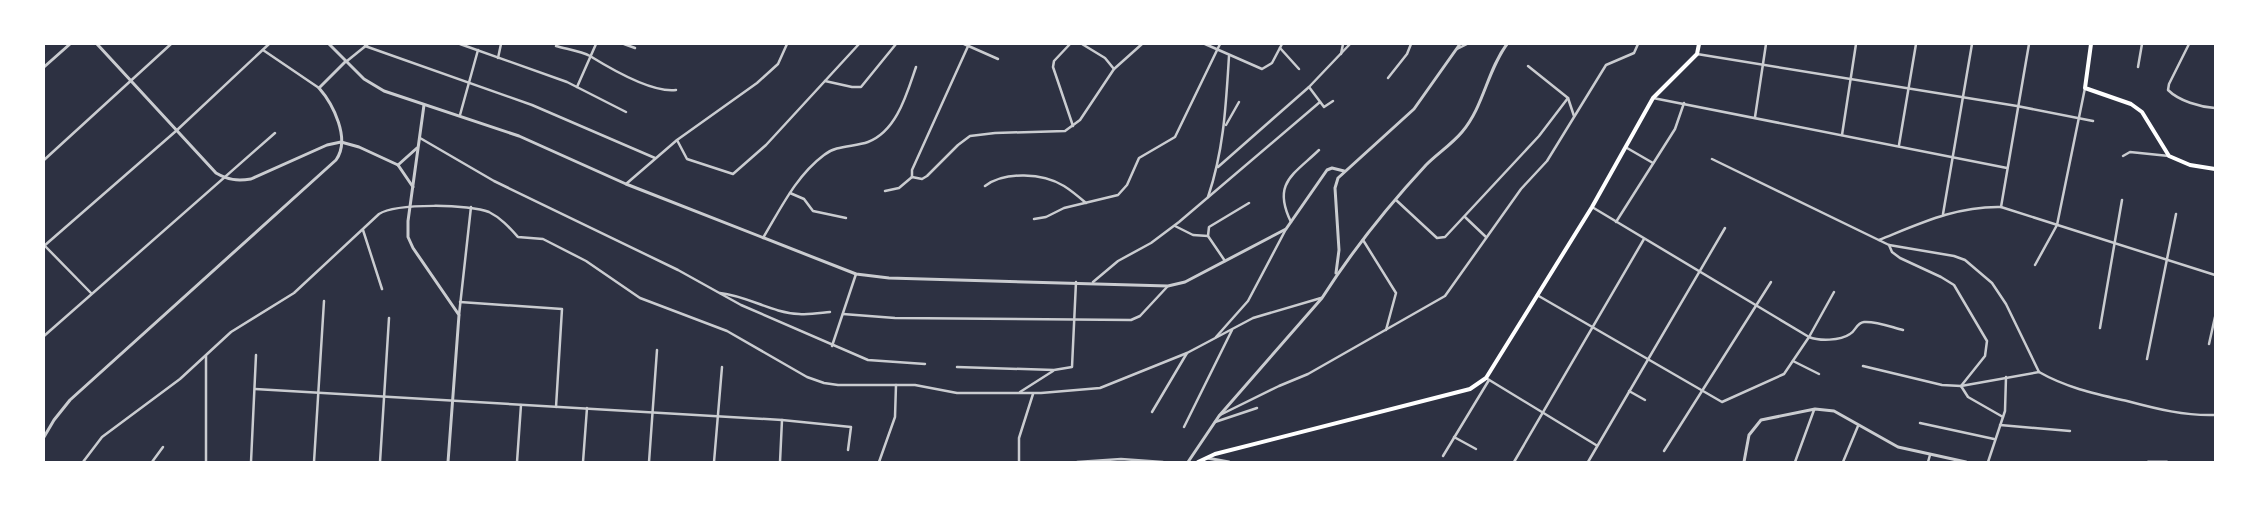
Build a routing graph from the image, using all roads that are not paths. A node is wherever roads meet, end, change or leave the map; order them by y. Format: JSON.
{"nodes":[{"id":1,"x":70,"y":44,"type":"edge"},
{"id":2,"x":97,"y":44,"type":"edge"},
{"id":3,"x":171,"y":44,"type":"edge"},
{"id":4,"x":270,"y":44,"type":"edge"},
{"id":5,"x":329,"y":44,"type":"edge"},
{"id":6,"x":460,"y":44,"type":"edge"},
{"id":7,"x":501,"y":44,"type":"edge"},
{"id":8,"x":596,"y":44,"type":"edge"},
{"id":9,"x":624,"y":44,"type":"edge"},
{"id":10,"x":788,"y":44,"type":"edge"},
{"id":11,"x":859,"y":44,"type":"edge"},
{"id":12,"x":896,"y":44,"type":"edge"},
{"id":13,"x":964,"y":44,"type":"edge"},
{"id":14,"x":1070,"y":44,"type":"edge"},
{"id":15,"x":1082,"y":44,"type":"edge"},
{"id":16,"x":1142,"y":44,"type":"edge"},
{"id":17,"x":1205,"y":44,"type":"edge"},
{"id":18,"x":1220,"y":44,"type":"edge"},
{"id":19,"x":1282,"y":44,"type":"edge"},
{"id":20,"x":1344,"y":44,"type":"edge"},
{"id":21,"x":1350,"y":44,"type":"edge"},
{"id":22,"x":1411,"y":44,"type":"edge"},
{"id":23,"x":1460,"y":44,"type":"edge"},
{"id":24,"x":1466,"y":44,"type":"edge"},
{"id":25,"x":1508,"y":44,"type":"edge"},
{"id":26,"x":1638,"y":44,"type":"edge"},
{"id":27,"x":1699,"y":44,"type":"edge"},
{"id":28,"x":1766,"y":44,"type":"edge"},
{"id":29,"x":1856,"y":44,"type":"edge"},
{"id":30,"x":1916,"y":44,"type":"edge"},
{"id":31,"x":1972,"y":44,"type":"edge"},
{"id":32,"x":2029,"y":44,"type":"edge"},
{"id":33,"x":2091,"y":44,"type":"edge"},
{"id":34,"x":2142,"y":44,"type":"edge"},
{"id":35,"x":2189,"y":44,"type":"edge"},
{"id":36,"x":367,"y":45,"type":"edge"},
{"id":37,"x":968,"y":45,"type":"edge"},
{"id":38,"x":556,"y":46,"type":"dead end"},
{"id":39,"x":635,"y":48,"type":"dead end"},
{"id":40,"x":1280,"y":48,"type":"junction"},
{"id":41,"x":263,"y":50,"type":"junction"},
{"id":42,"x":478,"y":50,"type":"junction"},
{"id":43,"x":1218,"y":50,"type":"junction"},
{"id":44,"x":1456,"y":50,"type":"junction"},
{"id":45,"x":1697,"y":54,"type":"junction"},
{"id":46,"x":1340,"y":55,"type":"junction"},
{"id":47,"x":589,"y":56,"type":"junction"},
{"id":48,"x":1229,"y":56,"type":"junction"},
{"id":49,"x":498,"y":58,"type":"junction"},
{"id":50,"x":998,"y":59,"type":"dead end"},
{"id":51,"x":345,"y":62,"type":"junction"},
{"id":52,"x":1763,"y":64,"type":"junction"},
{"id":53,"x":1528,"y":66,"type":"dead end"},
{"id":54,"x":916,"y":67,"type":"dead end"},
{"id":55,"x":2138,"y":67,"type":"dead end"},
{"id":56,"x":44,"y":68,"type":"edge"},
{"id":57,"x":1114,"y":69,"type":"junction"},
{"id":58,"x":1298,"y":69,"type":"dead end"},
{"id":59,"x":1388,"y":78,"type":"dead end"},
{"id":60,"x":130,"y":80,"type":"junction"},
{"id":61,"x":1851,"y":80,"type":"junction"},
{"id":62,"x":468,"y":81,"type":"junction"},
{"id":63,"x":825,"y":81,"type":"junction"},
{"id":64,"x":577,"y":87,"type":"junction"},
{"id":65,"x":1309,"y":87,"type":"junction"},
{"id":66,"x":319,"y":88,"type":"junction"},
{"id":67,"x":2085,"y":88,"type":"junction"},
{"id":68,"x":1908,"y":89,"type":"junction"},
{"id":69,"x":676,"y":90,"type":"dead end"},
{"id":70,"x":1568,"y":98,"type":"junction"},
{"id":71,"x":1653,"y":98,"type":"junction"},
{"id":72,"x":1963,"y":98,"type":"junction"},
{"id":73,"x":1333,"y":100,"type":"dead end"},
{"id":74,"x":1239,"y":102,"type":"dead end"},
{"id":75,"x":1320,"y":102,"type":"junction"},
{"id":76,"x":1684,"y":103,"type":"junction"},
{"id":77,"x":424,"y":105,"type":"junction"},
{"id":78,"x":2017,"y":106,"type":"junction"},
{"id":79,"x":2215,"y":108,"type":"edge"},
{"id":80,"x":626,"y":112,"type":"dead end"},
{"id":81,"x":460,"y":115,"type":"junction"},
{"id":82,"x":1574,"y":117,"type":"junction"},
{"id":83,"x":1755,"y":117,"type":"junction"},
{"id":84,"x":2080,"y":118,"type":"junction"},
{"id":85,"x":2093,"y":121,"type":"dead end"},
{"id":86,"x":1073,"y":126,"type":"junction"},
{"id":87,"x":1225,"y":126,"type":"junction"},
{"id":88,"x":176,"y":131,"type":"junction"},
{"id":89,"x":274,"y":133,"type":"dead end"},
{"id":90,"x":1842,"y":135,"type":"junction"},
{"id":91,"x":418,"y":138,"type":"junction"},
{"id":92,"x":677,"y":140,"type":"junction"},
{"id":93,"x":341,"y":142,"type":"junction"},
{"id":94,"x":1899,"y":145,"type":"junction"},
{"id":95,"x":418,"y":148,"type":"junction"},
{"id":96,"x":1627,"y":148,"type":"junction"},
{"id":97,"x":1319,"y":150,"type":"dead end"},
{"id":98,"x":1953,"y":156,"type":"junction"},
{"id":99,"x":2123,"y":156,"type":"dead end"},
{"id":100,"x":2169,"y":156,"type":"junction"},
{"id":101,"x":654,"y":158,"type":"junction"},
{"id":102,"x":1712,"y":159,"type":"dead end"},
{"id":103,"x":44,"y":160,"type":"edge"},
{"id":104,"x":1653,"y":163,"type":"junction"},
{"id":105,"x":398,"y":165,"type":"junction"},
{"id":106,"x":1218,"y":167,"type":"junction"},
{"id":107,"x":2007,"y":168,"type":"junction"},
{"id":108,"x":2215,"y":169,"type":"edge"},
{"id":109,"x":1344,"y":171,"type":"junction"},
{"id":110,"x":222,"y":177,"type":"junction"},
{"id":111,"x":912,"y":177,"type":"junction"},
{"id":112,"x":626,"y":184,"type":"junction"},
{"id":113,"x":985,"y":186,"type":"dead end"},
{"id":114,"x":413,"y":187,"type":"junction"},
{"id":115,"x":885,"y":191,"type":"dead end"},
{"id":116,"x":790,"y":193,"type":"junction"},
{"id":117,"x":1208,"y":197,"type":"junction"},
{"id":118,"x":1396,"y":200,"type":"junction"},
{"id":119,"x":2122,"y":200,"type":"dead end"},
{"id":120,"x":1086,"y":203,"type":"junction"},
{"id":121,"x":1249,"y":203,"type":"dead end"},
{"id":122,"x":411,"y":207,"type":"junction"},
{"id":123,"x":471,"y":207,"type":"junction"},
{"id":124,"x":2001,"y":207,"type":"junction"},
{"id":125,"x":1592,"y":208,"type":"junction"},
{"id":126,"x":1943,"y":214,"type":"junction"},
{"id":127,"x":2176,"y":214,"type":"dead end"},
{"id":128,"x":1465,"y":217,"type":"junction"},
{"id":129,"x":846,"y":218,"type":"dead end"},
{"id":130,"x":1034,"y":219,"type":"dead end"},
{"id":131,"x":1291,"y":222,"type":"junction"},
{"id":132,"x":1616,"y":222,"type":"junction"},
{"id":133,"x":2057,"y":225,"type":"junction"},
{"id":134,"x":1175,"y":226,"type":"junction"},
{"id":135,"x":1724,"y":228,"type":"dead end"},
{"id":136,"x":1286,"y":229,"type":"junction"},
{"id":137,"x":363,"y":230,"type":"junction"},
{"id":138,"x":1208,"y":236,"type":"junction"},
{"id":139,"x":1486,"y":237,"type":"junction"},
{"id":140,"x":764,"y":238,"type":"junction"},
{"id":141,"x":1644,"y":238,"type":"junction"},
{"id":142,"x":1363,"y":240,"type":"junction"},
{"id":143,"x":1879,"y":240,"type":"junction"},
{"id":144,"x":2114,"y":244,"type":"junction"},
{"id":145,"x":1889,"y":245,"type":"junction"},
{"id":146,"x":44,"y":246,"type":"edge"},
{"id":147,"x":2167,"y":261,"type":"junction"},
{"id":148,"x":1225,"y":262,"type":"junction"},
{"id":149,"x":2034,"y":265,"type":"dead end"},
{"id":150,"x":1700,"y":272,"type":"junction"},
{"id":151,"x":856,"y":274,"type":"junction"},
{"id":152,"x":2215,"y":275,"type":"edge"},
{"id":153,"x":1336,"y":276,"type":"junction"},
{"id":154,"x":1076,"y":282,"type":"junction"},
{"id":155,"x":1094,"y":282,"type":"junction"},
{"id":156,"x":1771,"y":282,"type":"dead end"},
{"id":157,"x":1168,"y":286,"type":"junction"},
{"id":158,"x":382,"y":289,"type":"dead end"},
{"id":159,"x":1834,"y":292,"type":"dead end"},
{"id":160,"x":91,"y":293,"type":"junction"},
{"id":161,"x":718,"y":293,"type":"junction"},
{"id":162,"x":1538,"y":295,"type":"junction"},
{"id":163,"x":1322,"y":298,"type":"junction"},
{"id":164,"x":324,"y":301,"type":"dead end"},
{"id":165,"x":460,"y":302,"type":"junction"},
{"id":166,"x":1756,"y":306,"type":"junction"},
{"id":167,"x":830,"y":312,"type":"dead end"},
{"id":168,"x":844,"y":314,"type":"junction"},
{"id":169,"x":458,"y":315,"type":"junction"},
{"id":170,"x":2215,"y":317,"type":"edge"},
{"id":171,"x":389,"y":318,"type":"dead end"},
{"id":172,"x":1075,"y":320,"type":"junction"},
{"id":173,"x":1593,"y":326,"type":"junction"},
{"id":174,"x":2100,"y":328,"type":"dead end"},
{"id":175,"x":1233,"y":329,"type":"junction"},
{"id":176,"x":1903,"y":330,"type":"dead end"},
{"id":177,"x":1385,"y":332,"type":"junction"},
{"id":178,"x":44,"y":336,"type":"edge"},
{"id":179,"x":1808,"y":337,"type":"junction"},
{"id":180,"x":1213,"y":340,"type":"junction"},
{"id":181,"x":2209,"y":344,"type":"dead end"},
{"id":182,"x":832,"y":346,"type":"junction"},
{"id":183,"x":657,"y":350,"type":"dead end"},
{"id":184,"x":1188,"y":353,"type":"junction"},
{"id":185,"x":256,"y":355,"type":"dead end"},
{"id":186,"x":206,"y":356,"type":"junction"},
{"id":187,"x":1648,"y":359,"type":"junction"},
{"id":188,"x":2147,"y":359,"type":"dead end"},
{"id":189,"x":1793,"y":361,"type":"junction"},
{"id":190,"x":925,"y":364,"type":"dead end"},
{"id":191,"x":1863,"y":366,"type":"dead end"},
{"id":192,"x":722,"y":367,"type":"dead end"},
{"id":193,"x":957,"y":367,"type":"dead end"},
{"id":194,"x":1054,"y":370,"type":"junction"},
{"id":195,"x":2039,"y":372,"type":"junction"},
{"id":196,"x":1819,"y":374,"type":"dead end"},
{"id":197,"x":2006,"y":377,"type":"junction"},
{"id":198,"x":1487,"y":379,"type":"junction"},
{"id":199,"x":896,"y":385,"type":"junction"},
{"id":200,"x":1961,"y":386,"type":"junction"},
{"id":201,"x":255,"y":389,"type":"junction"},
{"id":202,"x":1629,"y":390,"type":"junction"},
{"id":203,"x":1701,"y":392,"type":"junction"},
{"id":204,"x":317,"y":393,"type":"junction"},
{"id":205,"x":1018,"y":393,"type":"junction"},
{"id":206,"x":1033,"y":394,"type":"junction"},
{"id":207,"x":383,"y":397,"type":"junction"},
{"id":208,"x":1645,"y":400,"type":"dead end"},
{"id":209,"x":452,"y":401,"type":"junction"},
{"id":210,"x":521,"y":405,"type":"junction"},
{"id":211,"x":556,"y":407,"type":"junction"},
{"id":212,"x":587,"y":408,"type":"junction"},
{"id":213,"x":1256,"y":408,"type":"dead end"},
{"id":214,"x":1815,"y":408,"type":"junction"},
{"id":215,"x":652,"y":412,"type":"junction"},
{"id":216,"x":1152,"y":412,"type":"dead end"},
{"id":217,"x":1542,"y":412,"type":"junction"},
{"id":218,"x":718,"y":414,"type":"junction"},
{"id":219,"x":2215,"y":415,"type":"edge"},
{"id":220,"x":1219,"y":416,"type":"junction"},
{"id":221,"x":2003,"y":417,"type":"junction"},
{"id":222,"x":782,"y":420,"type":"junction"},
{"id":223,"x":1215,"y":422,"type":"junction"},
{"id":224,"x":1920,"y":423,"type":"dead end"},
{"id":225,"x":2000,"y":425,"type":"junction"},
{"id":226,"x":1858,"y":426,"type":"junction"},
{"id":227,"x":1184,"y":427,"type":"dead end"},
{"id":228,"x":2070,"y":431,"type":"dead end"},
{"id":229,"x":44,"y":437,"type":"edge"},
{"id":230,"x":1454,"y":437,"type":"junction"},
{"id":231,"x":1995,"y":440,"type":"junction"},
{"id":232,"x":1596,"y":445,"type":"junction"},
{"id":233,"x":163,"y":447,"type":"dead end"},
{"id":234,"x":1476,"y":449,"type":"dead end"},
{"id":235,"x":848,"y":450,"type":"dead end"},
{"id":236,"x":1664,"y":451,"type":"dead end"},
{"id":237,"x":1930,"y":455,"type":"junction"},
{"id":238,"x":1443,"y":456,"type":"dead end"},
{"id":239,"x":1205,"y":458,"type":"junction"},
{"id":240,"x":1096,"y":461,"type":"edge"},
{"id":241,"x":83,"y":462,"type":"edge"},
{"id":242,"x":152,"y":462,"type":"edge"},
{"id":243,"x":206,"y":462,"type":"edge"},
{"id":244,"x":251,"y":462,"type":"edge"},
{"id":245,"x":314,"y":462,"type":"edge"},
{"id":246,"x":380,"y":462,"type":"edge"},
{"id":247,"x":448,"y":462,"type":"edge"},
{"id":248,"x":517,"y":462,"type":"edge"},
{"id":249,"x":583,"y":462,"type":"edge"},
{"id":250,"x":649,"y":462,"type":"edge"},
{"id":251,"x":714,"y":462,"type":"edge"},
{"id":252,"x":780,"y":462,"type":"edge"},
{"id":253,"x":879,"y":462,"type":"edge"},
{"id":254,"x":1019,"y":462,"type":"edge"},
{"id":255,"x":1077,"y":462,"type":"edge"},
{"id":256,"x":1163,"y":462,"type":"edge"},
{"id":257,"x":1188,"y":462,"type":"edge"},
{"id":258,"x":1198,"y":462,"type":"edge"},
{"id":259,"x":1229,"y":462,"type":"edge"},
{"id":260,"x":1514,"y":462,"type":"edge"},
{"id":261,"x":1588,"y":462,"type":"edge"},
{"id":262,"x":1744,"y":462,"type":"edge"},
{"id":263,"x":1794,"y":462,"type":"edge"},
{"id":264,"x":1843,"y":462,"type":"edge"},
{"id":265,"x":1928,"y":462,"type":"edge"},
{"id":266,"x":1966,"y":462,"type":"edge"},
{"id":267,"x":1988,"y":462,"type":"edge"},
{"id":268,"x":2148,"y":462,"type":"edge"},
{"id":269,"x":2167,"y":462,"type":"edge"}],
"edges":[{"from":1,"to":56,"type":"street"},
{"from":2,"to":60,"type":"street"},
{"from":3,"to":60,"type":"street"},
{"from":4,"to":41,"type":"street"},
{"from":5,"to":51,"type":"street"},
{"from":6,"to":42,"type":"street"},
{"from":7,"to":49,"type":"street"},
{"from":8,"to":47,"type":"street"},
{"from":9,"to":39,"type":"street"},
{"from":10,"to":92,"type":"street"},
{"from":11,"to":63,"type":"street"},
{"from":12,"to":63,"type":"street"},
{"from":13,"to":37,"type":"street"},
{"from":14,"to":86,"type":"street"},
{"from":15,"to":57,"type":"street"},
{"from":16,"to":57,"type":"street"},
{"from":17,"to":43,"type":"street"},
{"from":18,"to":43,"type":"street"},
{"from":19,"to":40,"type":"street"},
{"from":20,"to":46,"type":"street"},
{"from":21,"to":46,"type":"street"},
{"from":22,"to":59,"type":"street"},
{"from":23,"to":44,"type":"street"},
{"from":24,"to":44,"type":"street"},
{"from":25,"to":118,"type":"street"},
{"from":26,"to":82,"type":"street"},
{"from":27,"to":45,"type":"main road"},
{"from":28,"to":52,"type":"street"},
{"from":29,"to":61,"type":"street"},
{"from":30,"to":68,"type":"street"},
{"from":31,"to":72,"type":"street"},
{"from":32,"to":78,"type":"street"},
{"from":33,"to":67,"type":"main road"},
{"from":34,"to":55,"type":"street"},
{"from":35,"to":79,"type":"street"},
{"from":36,"to":51,"type":"street"},
{"from":36,"to":62,"type":"street"},
{"from":37,"to":50,"type":"street"},
{"from":37,"to":111,"type":"street"},
{"from":38,"to":47,"type":"street"},
{"from":40,"to":48,"type":"street"},
{"from":40,"to":58,"type":"street"},
{"from":41,"to":66,"type":"street"},
{"from":41,"to":88,"type":"street"},
{"from":42,"to":49,"type":"street"},
{"from":42,"to":62,"type":"street"},
{"from":43,"to":48,"type":"street"},
{"from":43,"to":120,"type":"street"},
{"from":44,"to":109,"type":"street"},
{"from":45,"to":52,"type":"street"},
{"from":45,"to":71,"type":"main road"},
{"from":46,"to":65,"type":"street"},
{"from":47,"to":64,"type":"street"},
{"from":47,"to":69,"type":"street"},
{"from":48,"to":87,"type":"street"},
{"from":49,"to":64,"type":"street"},
{"from":51,"to":66,"type":"street"},
{"from":51,"to":77,"type":"street"},
{"from":52,"to":61,"type":"street"},
{"from":52,"to":83,"type":"street"},
{"from":53,"to":70,"type":"street"},
{"from":54,"to":116,"type":"street"},
{"from":57,"to":86,"type":"street"},
{"from":60,"to":88,"type":"street"},
{"from":60,"to":103,"type":"street"},
{"from":61,"to":68,"type":"street"},
{"from":61,"to":90,"type":"street"},
{"from":62,"to":81,"type":"street"},
{"from":62,"to":101,"type":"street"},
{"from":63,"to":92,"type":"street"},
{"from":64,"to":80,"type":"street"},
{"from":65,"to":75,"type":"street"},
{"from":65,"to":106,"type":"street"},
{"from":66,"to":93,"type":"street"},
{"from":67,"to":84,"type":"street"},
{"from":67,"to":100,"type":"main road"},
{"from":68,"to":72,"type":"street"},
{"from":68,"to":94,"type":"street"},
{"from":70,"to":82,"type":"street"},
{"from":70,"to":128,"type":"street"},
{"from":71,"to":76,"type":"street"},
{"from":71,"to":96,"type":"main road"},
{"from":72,"to":78,"type":"street"},
{"from":72,"to":98,"type":"street"},
{"from":73,"to":75,"type":"street"},
{"from":74,"to":87,"type":"street"},
{"from":75,"to":117,"type":"street"},
{"from":76,"to":83,"type":"street"},
{"from":76,"to":104,"type":"street"},
{"from":77,"to":81,"type":"street"},
{"from":77,"to":91,"type":"street"},
{"from":78,"to":84,"type":"street"},
{"from":78,"to":107,"type":"street"},
{"from":81,"to":112,"type":"street"},
{"from":82,"to":139,"type":"street"},
{"from":83,"to":90,"type":"street"},
{"from":84,"to":85,"type":"street"},
{"from":84,"to":133,"type":"street"},
{"from":86,"to":111,"type":"street"},
{"from":87,"to":106,"type":"street"},
{"from":88,"to":110,"type":"street"},
{"from":88,"to":146,"type":"street"},
{"from":89,"to":110,"type":"street"},
{"from":90,"to":94,"type":"street"},
{"from":91,"to":95,"type":"street"},
{"from":91,"to":161,"type":"street"},
{"from":92,"to":101,"type":"street"},
{"from":93,"to":105,"type":"street"},
{"from":93,"to":110,"type":"street"},
{"from":93,"to":229,"type":"street"},
{"from":94,"to":98,"type":"street"},
{"from":95,"to":105,"type":"street"},
{"from":95,"to":114,"type":"street"},
{"from":96,"to":104,"type":"street"},
{"from":96,"to":125,"type":"main road"},
{"from":97,"to":131,"type":"street"},
{"from":98,"to":107,"type":"street"},
{"from":98,"to":126,"type":"street"},
{"from":99,"to":100,"type":"street"},
{"from":100,"to":108,"type":"main road"},
{"from":101,"to":112,"type":"street"},
{"from":102,"to":143,"type":"street"},
{"from":104,"to":132,"type":"street"},
{"from":105,"to":114,"type":"street"},
{"from":106,"to":117,"type":"street"},
{"from":107,"to":124,"type":"street"},
{"from":109,"to":131,"type":"street"},
{"from":109,"to":153,"type":"street"},
{"from":110,"to":160,"type":"street"},
{"from":111,"to":115,"type":"street"},
{"from":112,"to":140,"type":"street"},
{"from":113,"to":120,"type":"street"},
{"from":114,"to":122,"type":"street"},
{"from":116,"to":129,"type":"street"},
{"from":116,"to":140,"type":"street"},
{"from":117,"to":134,"type":"street"},
{"from":118,"to":128,"type":"street"},
{"from":118,"to":142,"type":"street"},
{"from":119,"to":144,"type":"street"},
{"from":120,"to":130,"type":"street"},
{"from":121,"to":138,"type":"street"},
{"from":122,"to":123,"type":"street"},
{"from":122,"to":137,"type":"street"},
{"from":122,"to":169,"type":"street"},
{"from":123,"to":165,"type":"street"},
{"from":123,"to":199,"type":"street"},
{"from":124,"to":126,"type":"street"},
{"from":124,"to":133,"type":"street"},
{"from":125,"to":132,"type":"street"},
{"from":125,"to":162,"type":"main road"},
{"from":126,"to":143,"type":"street"},
{"from":127,"to":147,"type":"street"},
{"from":128,"to":139,"type":"street"},
{"from":131,"to":136,"type":"street"},
{"from":132,"to":141,"type":"street"},
{"from":133,"to":144,"type":"street"},
{"from":133,"to":149,"type":"street"},
{"from":134,"to":138,"type":"street"},
{"from":134,"to":155,"type":"street"},
{"from":135,"to":150,"type":"street"},
{"from":136,"to":148,"type":"street"},
{"from":136,"to":180,"type":"street"},
{"from":137,"to":158,"type":"street"},
{"from":137,"to":186,"type":"street"},
{"from":138,"to":148,"type":"street"},
{"from":139,"to":177,"type":"street"},
{"from":140,"to":151,"type":"street"},
{"from":141,"to":150,"type":"street"},
{"from":141,"to":173,"type":"street"},
{"from":142,"to":153,"type":"street"},
{"from":142,"to":177,"type":"street"},
{"from":143,"to":145,"type":"street"},
{"from":144,"to":147,"type":"street"},
{"from":144,"to":174,"type":"street"},
{"from":145,"to":195,"type":"street"},
{"from":145,"to":200,"type":"street"},
{"from":146,"to":160,"type":"street"},
{"from":147,"to":152,"type":"street"},
{"from":147,"to":188,"type":"street"},
{"from":148,"to":157,"type":"street"},
{"from":150,"to":166,"type":"street"},
{"from":150,"to":187,"type":"street"},
{"from":151,"to":154,"type":"street"},
{"from":151,"to":168,"type":"street"},
{"from":153,"to":163,"type":"street"},
{"from":154,"to":155,"type":"street"},
{"from":154,"to":172,"type":"street"},
{"from":155,"to":157,"type":"street"},
{"from":156,"to":166,"type":"street"},
{"from":157,"to":172,"type":"street"},
{"from":159,"to":179,"type":"street"},
{"from":160,"to":178,"type":"street"},
{"from":161,"to":167,"type":"street"},
{"from":161,"to":182,"type":"street"},
{"from":162,"to":173,"type":"street"},
{"from":162,"to":198,"type":"main road"},
{"from":163,"to":175,"type":"street"},
{"from":163,"to":220,"type":"street"},
{"from":164,"to":204,"type":"street"},
{"from":165,"to":169,"type":"street"},
{"from":165,"to":211,"type":"street"},
{"from":166,"to":179,"type":"street"},
{"from":166,"to":203,"type":"street"},
{"from":168,"to":172,"type":"street"},
{"from":168,"to":182,"type":"street"},
{"from":169,"to":209,"type":"street"},
{"from":170,"to":181,"type":"street"},
{"from":171,"to":207,"type":"street"},
{"from":172,"to":194,"type":"street"},
{"from":173,"to":187,"type":"street"},
{"from":173,"to":217,"type":"street"},
{"from":175,"to":180,"type":"street"},
{"from":175,"to":227,"type":"street"},
{"from":176,"to":179,"type":"street"},
{"from":177,"to":220,"type":"street"},
{"from":179,"to":189,"type":"street"},
{"from":180,"to":184,"type":"street"},
{"from":182,"to":190,"type":"street"},
{"from":183,"to":215,"type":"street"},
{"from":184,"to":206,"type":"street"},
{"from":184,"to":216,"type":"street"},
{"from":185,"to":201,"type":"street"},
{"from":186,"to":241,"type":"street"},
{"from":186,"to":243,"type":"street"},
{"from":187,"to":202,"type":"street"},
{"from":187,"to":203,"type":"street"},
{"from":189,"to":196,"type":"street"},
{"from":189,"to":203,"type":"street"},
{"from":191,"to":200,"type":"street"},
{"from":192,"to":218,"type":"street"},
{"from":193,"to":194,"type":"street"},
{"from":194,"to":205,"type":"street"},
{"from":195,"to":197,"type":"street"},
{"from":195,"to":219,"type":"street"},
{"from":197,"to":200,"type":"street"},
{"from":197,"to":221,"type":"street"},
{"from":198,"to":217,"type":"street"},
{"from":198,"to":230,"type":"street"},
{"from":198,"to":239,"type":"main road"},
{"from":199,"to":205,"type":"street"},
{"from":199,"to":253,"type":"street"},
{"from":200,"to":221,"type":"street"},
{"from":201,"to":204,"type":"street"},
{"from":201,"to":244,"type":"street"},
{"from":202,"to":208,"type":"street"},
{"from":202,"to":232,"type":"street"},
{"from":203,"to":236,"type":"street"},
{"from":204,"to":207,"type":"street"},
{"from":204,"to":245,"type":"street"},
{"from":205,"to":206,"type":"street"},
{"from":206,"to":254,"type":"street"},
{"from":207,"to":209,"type":"street"},
{"from":207,"to":246,"type":"street"},
{"from":209,"to":210,"type":"street"},
{"from":209,"to":247,"type":"street"},
{"from":210,"to":211,"type":"street"},
{"from":210,"to":248,"type":"street"},
{"from":211,"to":212,"type":"street"},
{"from":212,"to":215,"type":"street"},
{"from":212,"to":249,"type":"street"},
{"from":213,"to":223,"type":"street"},
{"from":214,"to":226,"type":"street"},
{"from":214,"to":262,"type":"street"},
{"from":214,"to":263,"type":"street"},
{"from":215,"to":218,"type":"street"},
{"from":215,"to":250,"type":"street"},
{"from":217,"to":232,"type":"street"},
{"from":217,"to":260,"type":"street"},
{"from":218,"to":222,"type":"street"},
{"from":218,"to":251,"type":"street"},
{"from":220,"to":223,"type":"street"},
{"from":221,"to":225,"type":"street"},
{"from":222,"to":235,"type":"street"},
{"from":222,"to":252,"type":"street"},
{"from":223,"to":257,"type":"street"},
{"from":224,"to":231,"type":"street"},
{"from":225,"to":228,"type":"street"},
{"from":225,"to":231,"type":"street"},
{"from":226,"to":237,"type":"street"},
{"from":226,"to":264,"type":"street"},
{"from":230,"to":234,"type":"street"},
{"from":230,"to":238,"type":"street"},
{"from":231,"to":267,"type":"street"},
{"from":232,"to":261,"type":"street"},
{"from":233,"to":242,"type":"street"},
{"from":237,"to":265,"type":"street"},
{"from":237,"to":266,"type":"street"},
{"from":239,"to":258,"type":"main road"},
{"from":239,"to":259,"type":"street"},
{"from":240,"to":255,"type":"street"},
{"from":240,"to":256,"type":"street"},
{"from":268,"to":269,"type":"street"}]}
